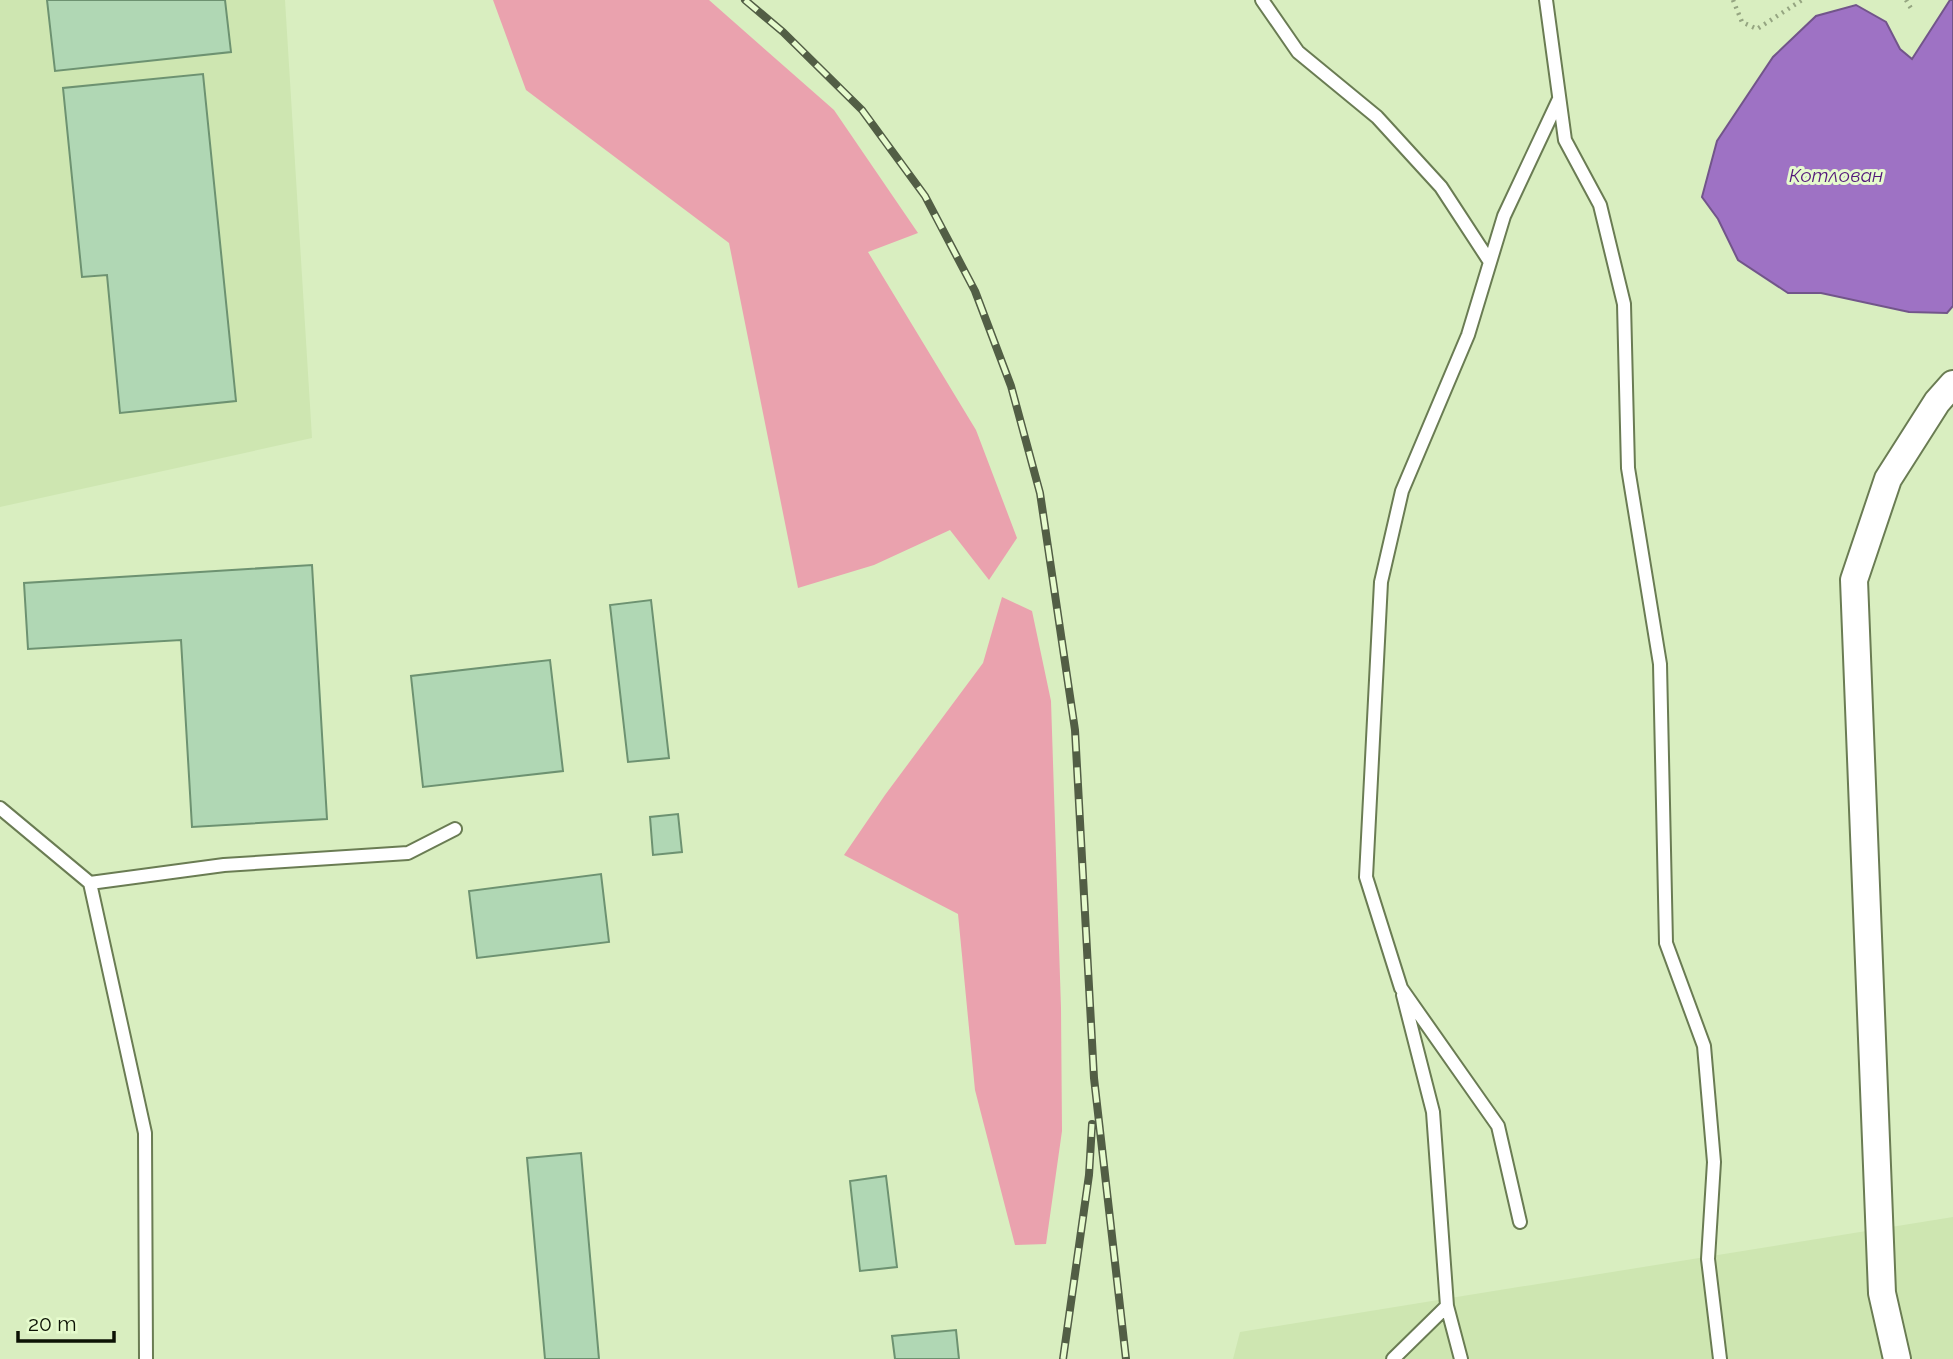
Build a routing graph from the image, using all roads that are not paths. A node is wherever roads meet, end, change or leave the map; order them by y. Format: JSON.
{"nodes":[{"id":1,"x":1262,"y":0,"type":"edge"},
{"id":2,"x":1546,"y":0,"type":"edge"},
{"id":3,"x":1559,"y":99,"type":"junction"},
{"id":4,"x":1490,"y":262,"type":"junction"},
{"id":5,"x":1953,"y":384,"type":"edge"},
{"id":6,"x":0,"y":808,"type":"edge"},
{"id":7,"x":456,"y":829,"type":"dead end"},
{"id":8,"x":90,"y":883,"type":"junction"},
{"id":9,"x":1401,"y":988,"type":"junction"},
{"id":10,"x":1520,"y":1222,"type":"dead end"},
{"id":11,"x":1447,"y":1306,"type":"junction"},
{"id":12,"x":146,"y":1359,"type":"edge"},
{"id":13,"x":1393,"y":1359,"type":"edge"},
{"id":14,"x":1461,"y":1359,"type":"edge"},
{"id":15,"x":1720,"y":1359,"type":"edge"},
{"id":16,"x":1897,"y":1359,"type":"edge"}],
"edges":[{"from":1,"to":4,"type":"lane"},
{"from":2,"to":3,"type":"lane"},
{"from":3,"to":4,"type":"lane"},
{"from":3,"to":15,"type":"lane"},
{"from":4,"to":9,"type":"lane"},
{"from":5,"to":16,"type":"street"},
{"from":6,"to":8,"type":"lane"},
{"from":7,"to":8,"type":"lane"},
{"from":8,"to":12,"type":"lane"},
{"from":9,"to":10,"type":"lane"},
{"from":9,"to":11,"type":"lane"},
{"from":11,"to":13,"type":"lane"},
{"from":11,"to":14,"type":"lane"}]}
